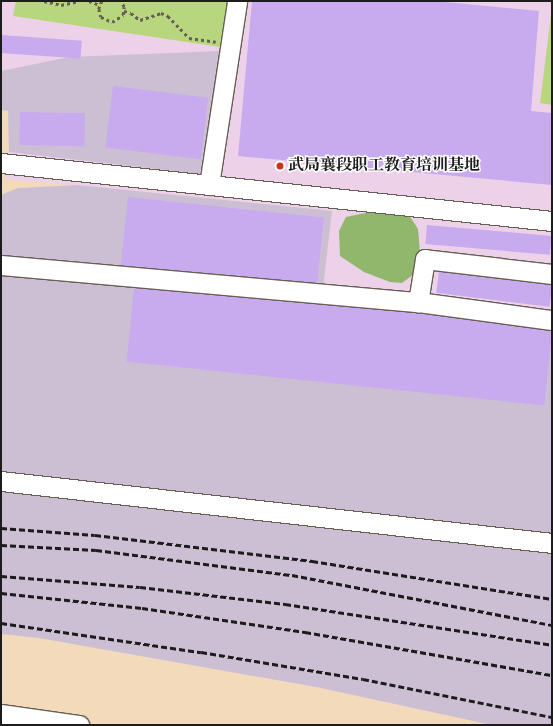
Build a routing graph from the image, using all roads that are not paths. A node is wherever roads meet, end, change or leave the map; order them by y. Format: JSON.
{"nodes":[{"id":1,"x":237,"y":1,"type":"edge"},
{"id":2,"x":1,"y":163,"type":"edge"},
{"id":3,"x":209,"y":184,"type":"junction"},
{"id":4,"x":552,"y":221,"type":"edge"},
{"id":5,"x":1,"y":265,"type":"edge"},
{"id":6,"x":552,"y":274,"type":"edge"},
{"id":7,"x":418,"y":302,"type":"junction"},
{"id":8,"x":552,"y":320,"type":"edge"},
{"id":9,"x":1,"y":481,"type":"edge"},
{"id":10,"x":552,"y":543,"type":"edge"},
{"id":11,"x":1,"y":714,"type":"edge"},
{"id":12,"x":79,"y":725,"type":"edge"}],
"edges":[{"from":1,"to":3,"type":"street"},
{"from":2,"to":3,"type":"street"},
{"from":3,"to":4,"type":"street"},
{"from":5,"to":7,"type":"street"},
{"from":6,"to":7,"type":"street"},
{"from":7,"to":8,"type":"street"},
{"from":9,"to":10,"type":"street"},
{"from":11,"to":12,"type":"street"}]}
